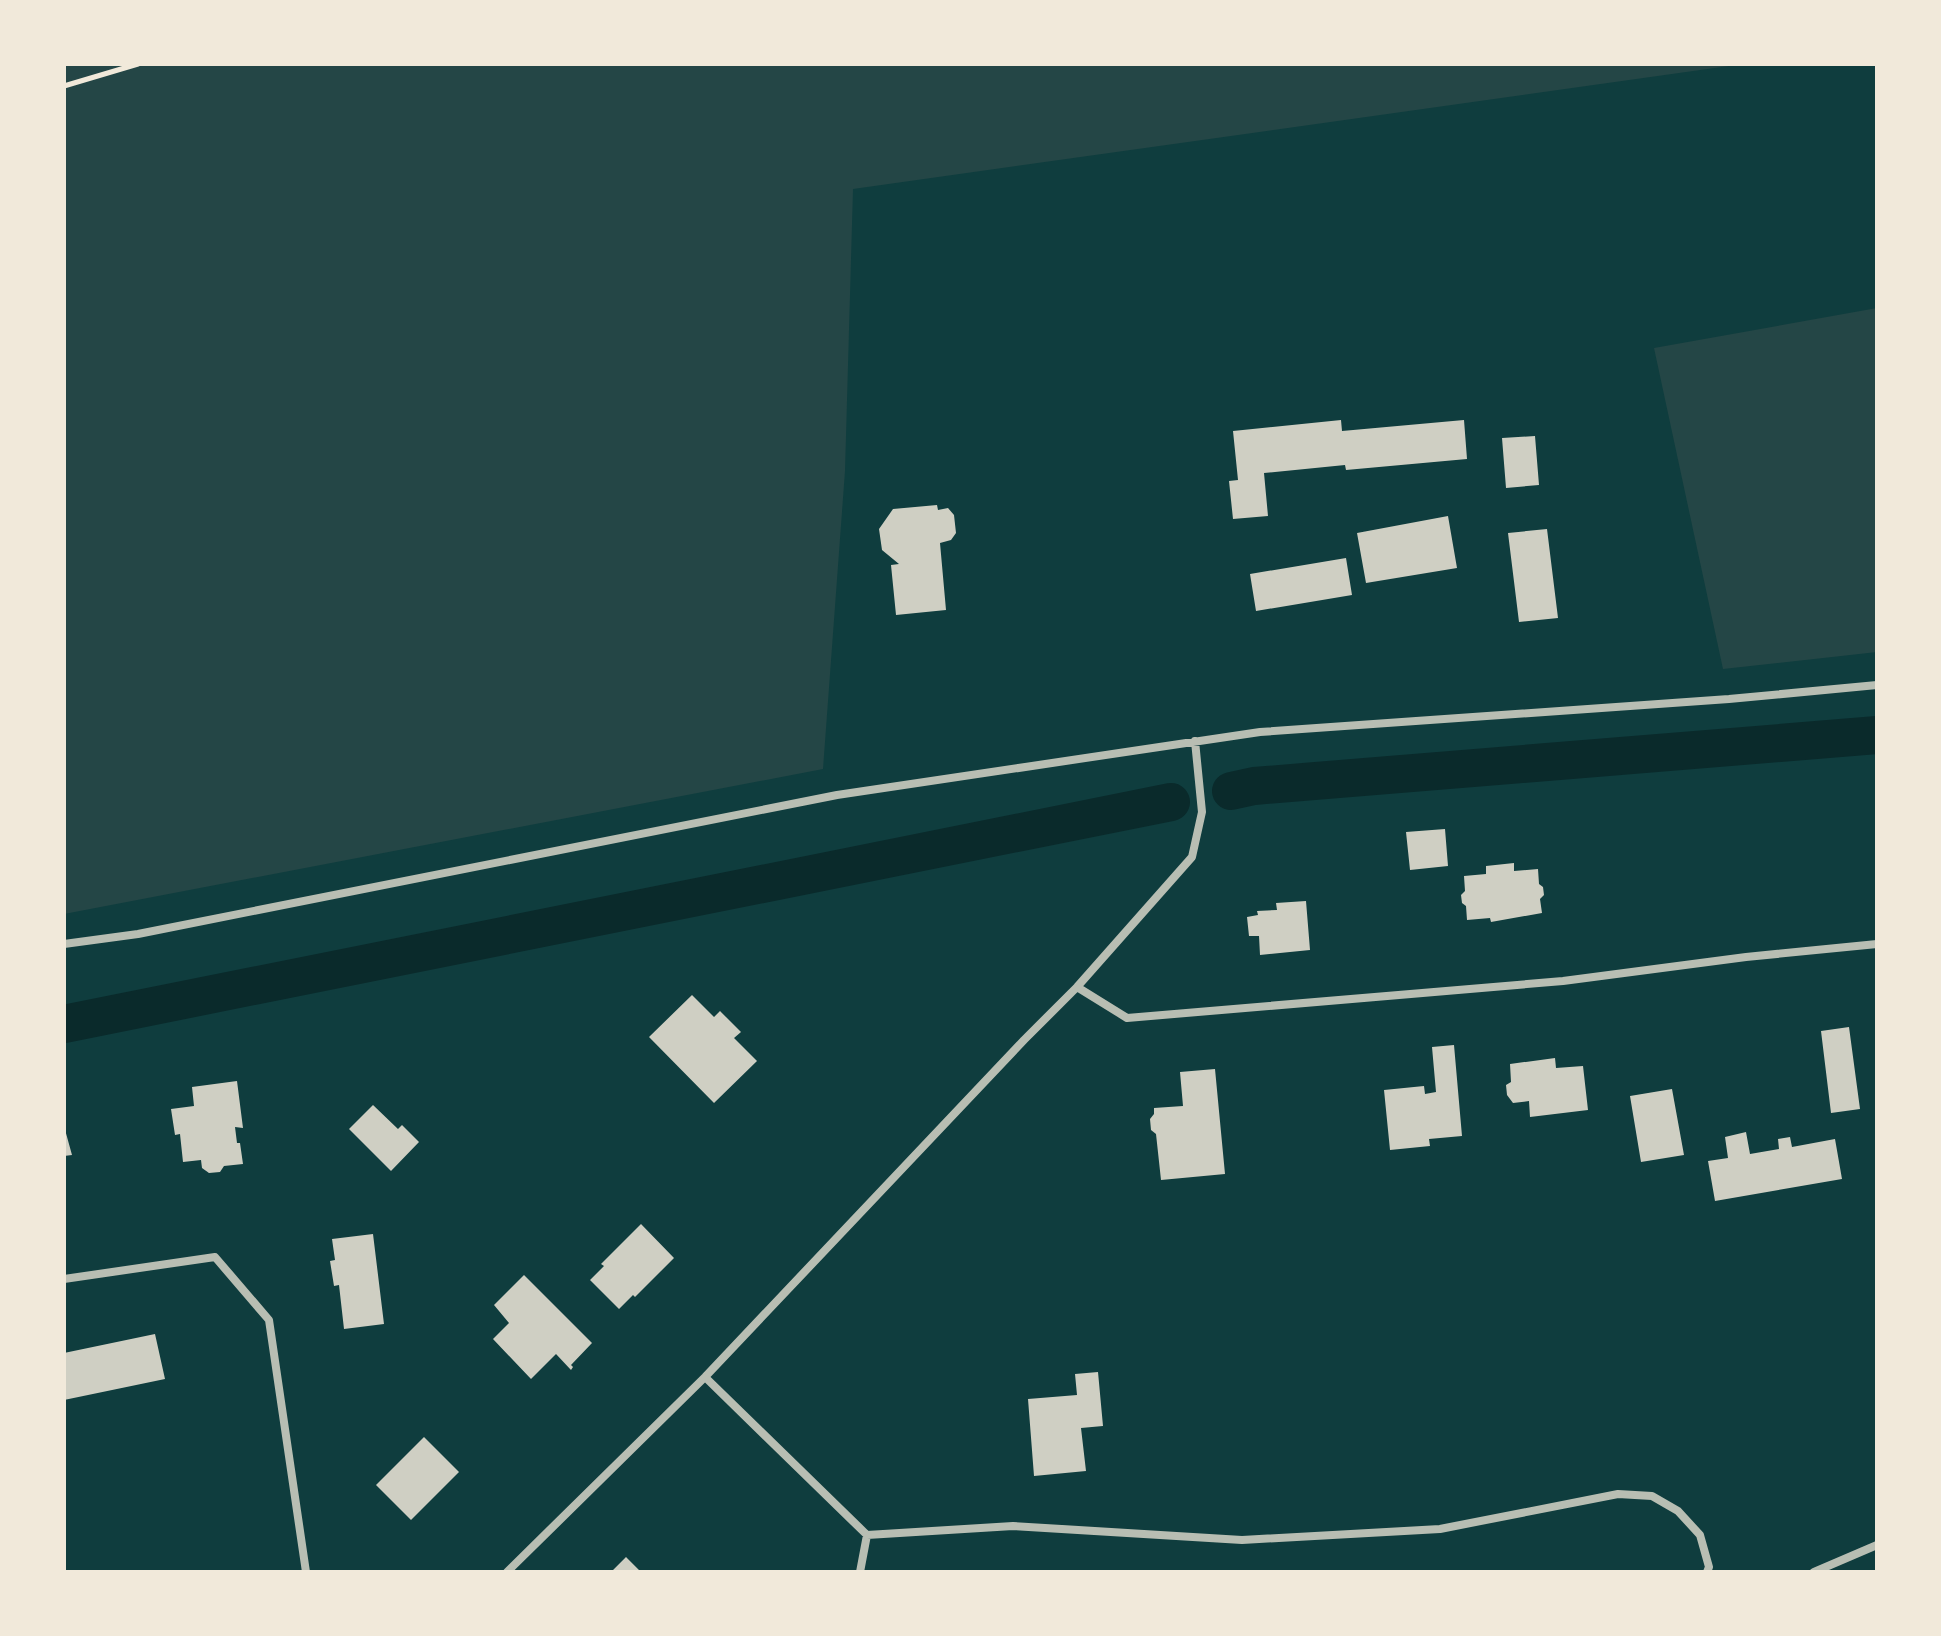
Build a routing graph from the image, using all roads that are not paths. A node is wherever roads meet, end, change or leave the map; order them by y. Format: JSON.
{"nodes":[{"id":1,"x":1877,"y":685,"type":"edge"},
{"id":2,"x":1195,"y":741,"type":"junction"},
{"id":3,"x":64,"y":944,"type":"edge"},
{"id":4,"x":1877,"y":944,"type":"edge"},
{"id":5,"x":1077,"y":987,"type":"junction"},
{"id":6,"x":64,"y":1279,"type":"edge"},
{"id":7,"x":705,"y":1377,"type":"junction"},
{"id":8,"x":867,"y":1535,"type":"junction"},
{"id":9,"x":1877,"y":1545,"type":"edge"},
{"id":10,"x":306,"y":1572,"type":"edge"},
{"id":11,"x":507,"y":1572,"type":"edge"},
{"id":12,"x":860,"y":1572,"type":"edge"},
{"id":13,"x":1707,"y":1572,"type":"edge"},
{"id":14,"x":1814,"y":1572,"type":"edge"}],
"edges":[{"from":1,"to":2,"type":"street"},
{"from":2,"to":3,"type":"street"},
{"from":2,"to":5,"type":"street"},
{"from":4,"to":5,"type":"street"},
{"from":5,"to":7,"type":"street"},
{"from":6,"to":10,"type":"street"},
{"from":7,"to":8,"type":"street"},
{"from":7,"to":11,"type":"street"},
{"from":8,"to":12,"type":"street"},
{"from":8,"to":13,"type":"street"},
{"from":9,"to":14,"type":"street"}]}
